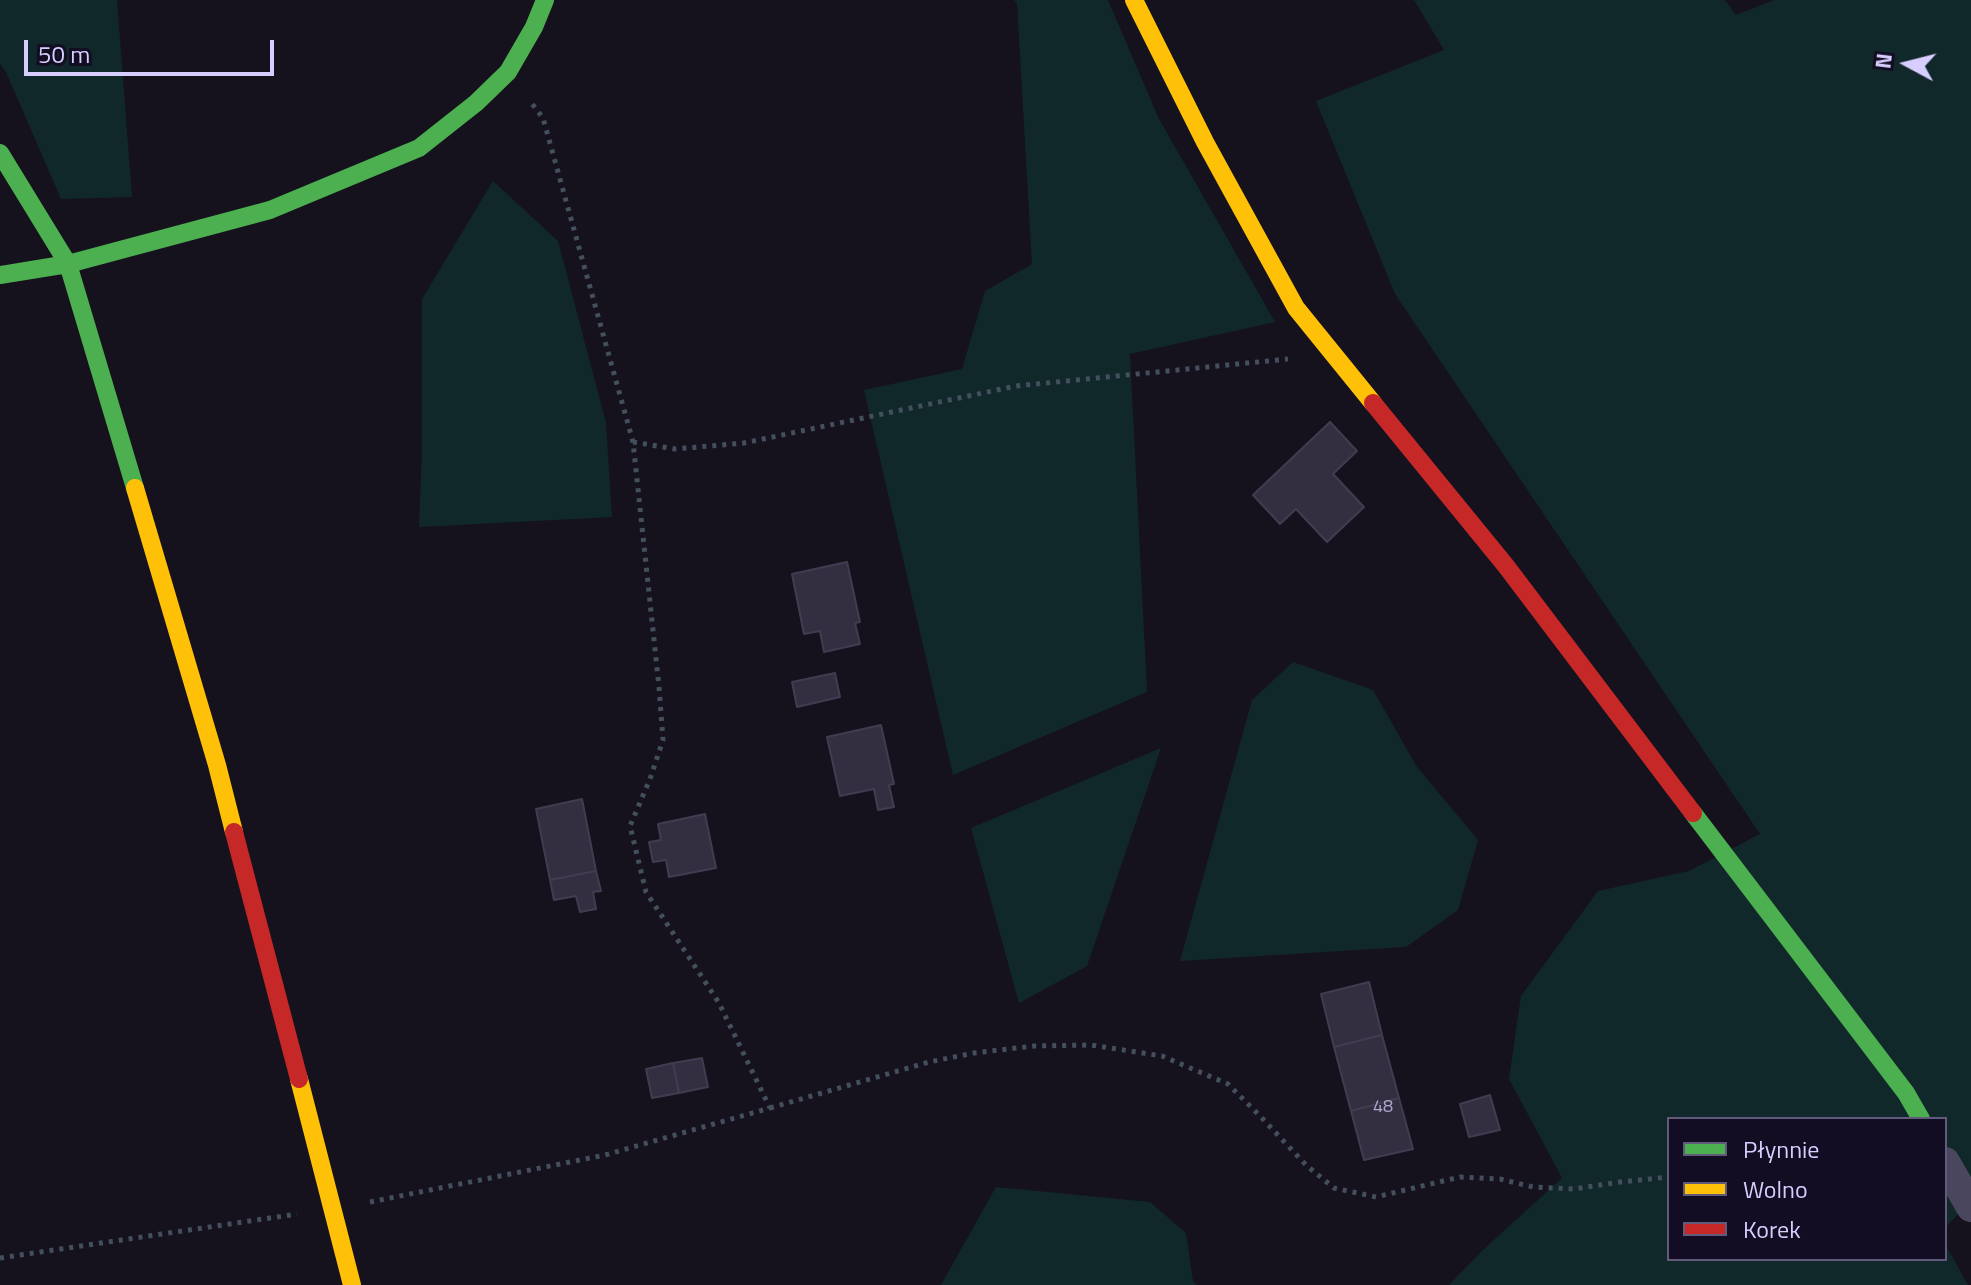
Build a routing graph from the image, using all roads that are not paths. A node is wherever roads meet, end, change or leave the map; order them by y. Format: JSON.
{"nodes":[{"id":1,"x":545,"y":0,"type":"edge"},
{"id":2,"x":1134,"y":0,"type":"edge"},
{"id":3,"x":0,"y":153,"type":"edge"},
{"id":4,"x":68,"y":264,"type":"junction"},
{"id":5,"x":0,"y":275,"type":"edge"},
{"id":6,"x":1920,"y":1117,"type":"edge"},
{"id":7,"x":1947,"y":1165,"type":"edge"},
{"id":8,"x":1971,"y":1207,"type":"edge"},
{"id":9,"x":352,"y":1285,"type":"edge"}],
"edges":[{"from":1,"to":4,"type":"street"},
{"from":2,"to":6,"type":"street"},
{"from":3,"to":4,"type":"street"},
{"from":4,"to":5,"type":"street"},
{"from":4,"to":9,"type":"street"},
{"from":7,"to":8,"type":"street"}]}
